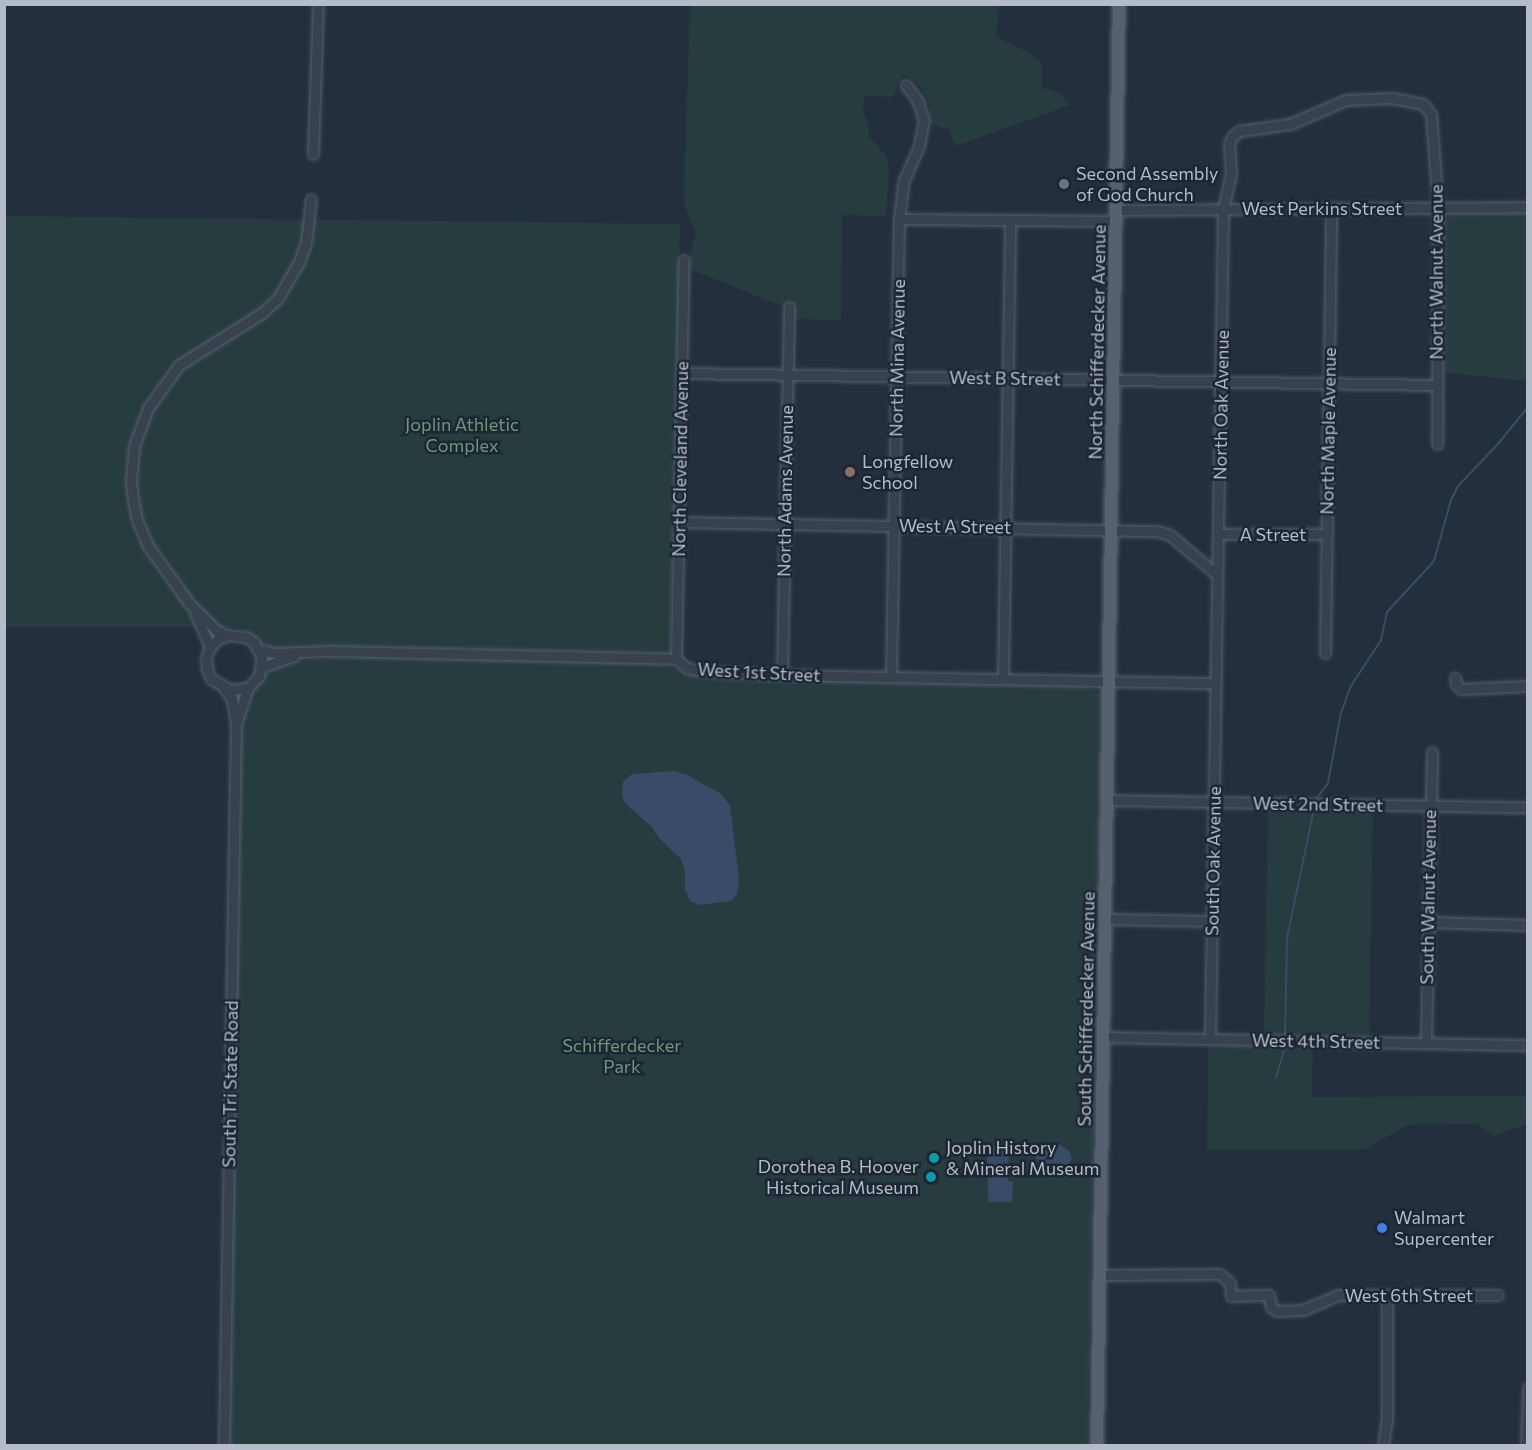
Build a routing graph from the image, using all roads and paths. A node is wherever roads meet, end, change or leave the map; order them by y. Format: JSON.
{"nodes":[{"id":1,"x":318,"y":4,"type":"edge"},
{"id":2,"x":1119,"y":4,"type":"edge"},
{"id":3,"x":906,"y":85,"type":"dead end"},
{"id":4,"x":1239,"y":131,"type":"joint"},
{"id":5,"x":313,"y":154,"type":"dead end"},
{"id":6,"x":311,"y":199,"type":"dead end"},
{"id":7,"x":1527,"y":207,"type":"edge"},
{"id":8,"x":1331,"y":208,"type":"junction"},
{"id":9,"x":1438,"y":208,"type":"junction"},
{"id":10,"x":1223,"y":209,"type":"junction"},
{"id":11,"x":1117,"y":215,"type":"junction"},
{"id":12,"x":899,"y":219,"type":"junction"},
{"id":13,"x":1010,"y":220,"type":"junction"},
{"id":14,"x":684,"y":260,"type":"dead end"},
{"id":15,"x":789,"y":307,"type":"dead end"},
{"id":16,"x":682,"y":373,"type":"junction"},
{"id":17,"x":787,"y":375,"type":"junction"},
{"id":18,"x":896,"y":376,"type":"junction"},
{"id":19,"x":1008,"y":378,"type":"junction"},
{"id":20,"x":1114,"y":380,"type":"junction"},
{"id":21,"x":1221,"y":382,"type":"junction"},
{"id":22,"x":1329,"y":384,"type":"junction"},
{"id":23,"x":1436,"y":385,"type":"junction"},
{"id":24,"x":1437,"y":444,"type":"dead end"},
{"id":25,"x":679,"y":522,"type":"junction"},
{"id":26,"x":785,"y":524,"type":"junction"},
{"id":27,"x":894,"y":525,"type":"junction"},
{"id":28,"x":1005,"y":527,"type":"junction"},
{"id":29,"x":1112,"y":529,"type":"junction"},
{"id":30,"x":1219,"y":534,"type":"junction"},
{"id":31,"x":1327,"y":534,"type":"junction"},
{"id":32,"x":1216,"y":574,"type":"junction"},
{"id":33,"x":189,"y":603,"type":"junction"},
{"id":34,"x":228,"y":635,"type":"junction"},
{"id":35,"x":210,"y":647,"type":"junction"},
{"id":36,"x":259,"y":650,"type":"junction"},
{"id":37,"x":305,"y":653,"type":"junction"},
{"id":38,"x":1325,"y":653,"type":"dead end"},
{"id":39,"x":676,"y":659,"type":"junction"},
{"id":40,"x":262,"y":667,"type":"junction"},
{"id":41,"x":782,"y":675,"type":"junction"},
{"id":42,"x":891,"y":676,"type":"junction"},
{"id":43,"x":1003,"y":678,"type":"junction"},
{"id":44,"x":1455,"y":678,"type":"dead end"},
{"id":45,"x":1109,"y":680,"type":"junction"},
{"id":46,"x":1215,"y":683,"type":"junction"},
{"id":47,"x":1527,"y":686,"type":"edge"},
{"id":48,"x":224,"y":688,"type":"junction"},
{"id":49,"x":248,"y":688,"type":"junction"},
{"id":50,"x":236,"y":723,"type":"junction"},
{"id":51,"x":1432,"y":752,"type":"dead end"},
{"id":52,"x":1108,"y":800,"type":"junction"},
{"id":53,"x":1215,"y":802,"type":"junction"},
{"id":54,"x":1430,"y":806,"type":"junction"},
{"id":55,"x":1527,"y":807,"type":"edge"},
{"id":56,"x":1105,"y":919,"type":"junction"},
{"id":57,"x":1212,"y":921,"type":"junction"},
{"id":58,"x":1428,"y":922,"type":"junction"},
{"id":59,"x":1527,"y":925,"type":"edge"},
{"id":60,"x":1104,"y":1037,"type":"junction"},
{"id":61,"x":1210,"y":1039,"type":"junction"},
{"id":62,"x":1426,"y":1043,"type":"junction"},
{"id":63,"x":1527,"y":1045,"type":"edge"},
{"id":64,"x":1099,"y":1275,"type":"junction"},
{"id":65,"x":1387,"y":1295,"type":"junction"},
{"id":66,"x":1498,"y":1295,"type":"dead end"},
{"id":67,"x":1527,"y":1388,"type":"edge"},
{"id":68,"x":224,"y":1446,"type":"edge"},
{"id":69,"x":1097,"y":1446,"type":"edge"},
{"id":70,"x":1383,"y":1446,"type":"edge"},
{"id":71,"x":1526,"y":1446,"type":"edge"}],
"edges":[{"from":1,"to":5,"type":"street"},
{"from":2,"to":11,"type":"main road","name":"North Schifferdecker Avenue"},
{"from":3,"to":12,"type":"street","name":"North Mina Avenue"},
{"from":4,"to":9,"type":"street","name":"North Walnut Avenue"},
{"from":4,"to":10,"type":"street","name":"North Oak Avenue"},
{"from":6,"to":33,"type":"street"},
{"from":7,"to":9,"type":"street","name":"West Perkins Street"},
{"from":8,"to":9,"type":"street","name":"West Perkins Street"},
{"from":8,"to":10,"type":"street","name":"West Perkins Street"},
{"from":8,"to":22,"type":"street","name":"North Maple Avenue"},
{"from":9,"to":23,"type":"street","name":"North Walnut Avenue"},
{"from":10,"to":11,"type":"street","name":"West Perkins Street"},
{"from":10,"to":21,"type":"street","name":"North Oak Avenue"},
{"from":11,"to":13,"type":"street","name":"West Perkins Street"},
{"from":11,"to":20,"type":"main road","name":"North Schifferdecker Avenue"},
{"from":12,"to":13,"type":"street","name":"West Perkins Street"},
{"from":12,"to":18,"type":"street","name":"North Mina Avenue"},
{"from":13,"to":19,"type":"street"},
{"from":14,"to":16,"type":"street","name":"North Cleveland Avenue"},
{"from":15,"to":17,"type":"street","name":"North Adams Avenue"},
{"from":16,"to":17,"type":"street","name":"West B Street"},
{"from":16,"to":25,"type":"street","name":"North Cleveland Avenue"},
{"from":17,"to":18,"type":"street","name":"West B Street"},
{"from":17,"to":26,"type":"street","name":"North Adams Avenue"},
{"from":18,"to":19,"type":"street","name":"West B Street"},
{"from":18,"to":27,"type":"street","name":"North Mina Avenue"},
{"from":19,"to":20,"type":"street","name":"West B Street"},
{"from":19,"to":28,"type":"street"},
{"from":20,"to":21,"type":"street","name":"West B Street"},
{"from":20,"to":29,"type":"main road","name":"North Schifferdecker Avenue"},
{"from":21,"to":22,"type":"street","name":"West B Street"},
{"from":21,"to":30,"type":"street","name":"North Oak Avenue"},
{"from":22,"to":23,"type":"street","name":"West B Street"},
{"from":22,"to":31,"type":"street","name":"North Maple Avenue"},
{"from":23,"to":24,"type":"street","name":"North Walnut Avenue"},
{"from":25,"to":26,"type":"street","name":"West A Street"},
{"from":25,"to":39,"type":"street","name":"North Cleveland Avenue"},
{"from":26,"to":27,"type":"street","name":"West A Street"},
{"from":26,"to":41,"type":"street","name":"North Adams Avenue"},
{"from":27,"to":28,"type":"street","name":"West A Street"},
{"from":27,"to":42,"type":"street","name":"North Mina Avenue"},
{"from":28,"to":29,"type":"street","name":"West A Street"},
{"from":28,"to":43,"type":"street"},
{"from":29,"to":32,"type":"street","name":"West A Street"},
{"from":29,"to":45,"type":"main road","name":"North Schifferdecker Avenue"},
{"from":30,"to":31,"type":"street","name":"A Street"},
{"from":30,"to":32,"type":"street","name":"North Oak Avenue"},
{"from":31,"to":38,"type":"street","name":"North Maple Avenue"},
{"from":32,"to":46,"type":"street","name":"North Oak Avenue"},
{"from":33,"to":34,"type":"street"},
{"from":33,"to":35,"type":"street"},
{"from":34,"to":35,"type":"street"},
{"from":34,"to":36,"type":"street"},
{"from":35,"to":48,"type":"street","name":"South Tri State Road"},
{"from":36,"to":37,"type":"street","name":"West 1st Street"},
{"from":36,"to":40,"type":"street"},
{"from":37,"to":39,"type":"street","name":"West 1st Street"},
{"from":37,"to":40,"type":"street","name":"West 1st Street"},
{"from":39,"to":41,"type":"street","name":"West 1st Street"},
{"from":40,"to":49,"type":"street","name":"South Tri State Road"},
{"from":41,"to":42,"type":"street","name":"West 1st Street"},
{"from":42,"to":43,"type":"street","name":"West 1st Street"},
{"from":43,"to":45,"type":"street","name":"West 1st Street"},
{"from":44,"to":47,"type":"street"},
{"from":45,"to":46,"type":"street","name":"West 1st Street"},
{"from":45,"to":52,"type":"main road","name":"South Schifferdecker Avenue"},
{"from":46,"to":53,"type":"street","name":"South Oak Avenue"},
{"from":48,"to":49,"type":"street"},
{"from":48,"to":50,"type":"street","name":"South Tri State Road"},
{"from":49,"to":50,"type":"street","name":"South Tri State Road"},
{"from":50,"to":68,"type":"street","name":"South Tri State Road"},
{"from":51,"to":54,"type":"street","name":"South Walnut Avenue"},
{"from":52,"to":53,"type":"street","name":"West 2nd Street"},
{"from":52,"to":56,"type":"main road","name":"South Schifferdecker Avenue"},
{"from":53,"to":54,"type":"street","name":"West 2nd Street"},
{"from":53,"to":57,"type":"street","name":"South Oak Avenue"},
{"from":54,"to":55,"type":"street","name":"West 2nd Street"},
{"from":54,"to":58,"type":"street","name":"South Walnut Avenue"},
{"from":56,"to":57,"type":"street"},
{"from":56,"to":60,"type":"main road","name":"South Schifferdecker Avenue"},
{"from":57,"to":61,"type":"street","name":"South Oak Avenue"},
{"from":58,"to":59,"type":"street"},
{"from":58,"to":62,"type":"street","name":"South Walnut Avenue"},
{"from":60,"to":61,"type":"street","name":"West 4th Street"},
{"from":60,"to":64,"type":"main road","name":"South Schifferdecker Avenue"},
{"from":61,"to":62,"type":"street","name":"West 4th Street"},
{"from":62,"to":63,"type":"street","name":"West 4th Street"},
{"from":64,"to":65,"type":"street","name":"West 6th Street"},
{"from":64,"to":69,"type":"main road","name":"South Schifferdecker Avenue"},
{"from":65,"to":66,"type":"street","name":"West 6th Street"},
{"from":65,"to":70,"type":"street"},
{"from":67,"to":71,"type":"street"}]}
